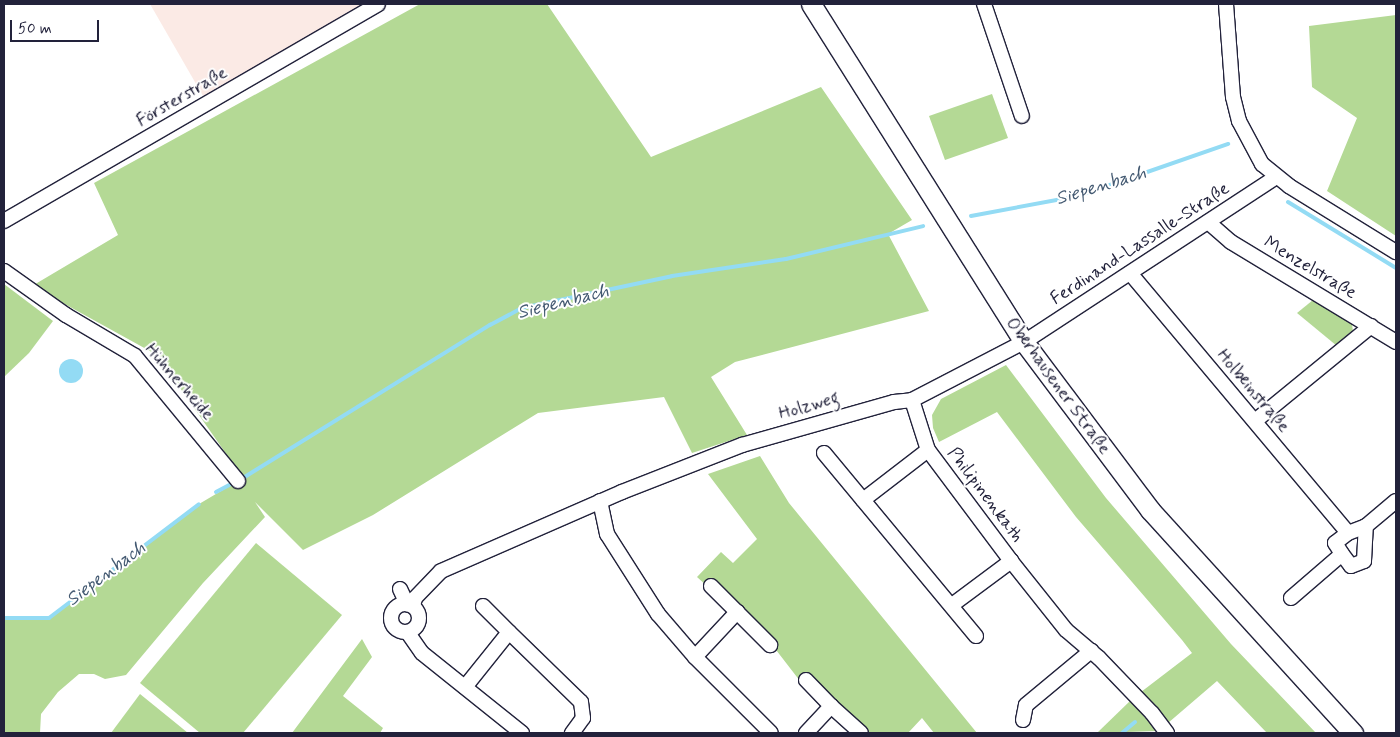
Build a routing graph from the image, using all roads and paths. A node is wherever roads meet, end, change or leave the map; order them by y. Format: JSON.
{"nodes":[{"id":1,"x":378,"y":4,"type":"edge"},
{"id":2,"x":811,"y":4,"type":"edge"},
{"id":3,"x":984,"y":4,"type":"edge"},
{"id":4,"x":1226,"y":4,"type":"edge"},
{"id":5,"x":1022,"y":116,"type":"dead end"},
{"id":6,"x":1276,"y":178,"type":"junction"},
{"id":7,"x":4,"y":221,"type":"edge"},
{"id":8,"x":1208,"y":222,"type":"junction"},
{"id":9,"x":1396,"y":252,"type":"edge"},
{"id":10,"x":4,"y":272,"type":"edge"},
{"id":11,"x":1130,"y":273,"type":"junction"},
{"id":12,"x":1371,"y":326,"type":"junction"},
{"id":13,"x":1024,"y":342,"type":"junction"},
{"id":14,"x":1396,"y":342,"type":"edge"},
{"id":15,"x":912,"y":400,"type":"junction"},
{"id":16,"x":1255,"y":421,"type":"junction"},
{"id":17,"x":928,"y":450,"type":"junction"},
{"id":18,"x":824,"y":453,"type":"dead end"},
{"id":19,"x":238,"y":481,"type":"dead end"},
{"id":20,"x":863,"y":500,"type":"junction"},
{"id":21,"x":600,"y":501,"type":"junction"},
{"id":22,"x":1396,"y":501,"type":"edge"},
{"id":23,"x":1366,"y":526,"type":"junction"},
{"id":24,"x":1348,"y":533,"type":"junction"},
{"id":25,"x":1342,"y":554,"type":"junction"},
{"id":26,"x":1011,"y":561,"type":"junction"},
{"id":27,"x":711,"y":586,"type":"dead end"},
{"id":28,"x":400,"y":589,"type":"dead end"},
{"id":29,"x":1291,"y":598,"type":"dead end"},
{"id":30,"x":410,"y":605,"type":"junction"},
{"id":31,"x":952,"y":605,"type":"junction"},
{"id":32,"x":483,"y":606,"type":"dead end"},
{"id":33,"x":737,"y":612,"type":"junction"},
{"id":34,"x":509,"y":632,"type":"junction"},
{"id":35,"x":408,"y":633,"type":"junction"},
{"id":36,"x":976,"y":636,"type":"dead end"},
{"id":37,"x":770,"y":645,"type":"dead end"},
{"id":38,"x":1091,"y":651,"type":"junction"},
{"id":39,"x":695,"y":657,"type":"junction"},
{"id":40,"x":806,"y":680,"type":"dead end"},
{"id":41,"x":465,"y":687,"type":"junction"},
{"id":42,"x":832,"y":706,"type":"junction"},
{"id":43,"x":1023,"y":720,"type":"dead end"},
{"id":44,"x":756,"y":728,"type":"edge"},
{"id":45,"x":522,"y":733,"type":"edge"},
{"id":46,"x":572,"y":733,"type":"edge"},
{"id":47,"x":771,"y":733,"type":"edge"},
{"id":48,"x":806,"y":733,"type":"edge"},
{"id":49,"x":861,"y":733,"type":"edge"},
{"id":50,"x":1166,"y":733,"type":"edge"},
{"id":51,"x":1353,"y":733,"type":"edge"}],
"edges":[{"from":1,"to":7,"type":"street","name":"Försterstraße"},
{"from":2,"to":13,"type":"main road","name":"Oberhausener Straße"},
{"from":3,"to":5,"type":"street"},
{"from":4,"to":6,"type":"street"},
{"from":6,"to":8,"type":"street","name":"Ferdinand-Lassalle-Straße"},
{"from":6,"to":9,"type":"street"},
{"from":8,"to":11,"type":"street","name":"Ferdinand-Lassalle-Straße"},
{"from":8,"to":12,"type":"street","name":"Menzelstraße"},
{"from":10,"to":19,"type":"street","name":"Hühnerheide"},
{"from":11,"to":13,"type":"street","name":"Ferdinand-Lassalle-Straße"},
{"from":11,"to":16,"type":"street","name":"Holbeinstraße"},
{"from":12,"to":14,"type":"street","name":"Menzelstraße"},
{"from":12,"to":16,"type":"street"},
{"from":13,"to":15,"type":"street","name":"Holzweg"},
{"from":13,"to":51,"type":"main road","name":"Oberhausener Straße"},
{"from":15,"to":17,"type":"street","name":"Philipinenkath"},
{"from":15,"to":21,"type":"street","name":"Holzweg"},
{"from":16,"to":24,"type":"street","name":"Holbeinstraße"},
{"from":17,"to":20,"type":"street","name":"Philipinenkath"},
{"from":17,"to":26,"type":"street","name":"Philipinenkath"},
{"from":18,"to":20,"type":"street"},
{"from":20,"to":31,"type":"street"},
{"from":21,"to":30,"type":"street","name":"Holzweg"},
{"from":21,"to":39,"type":"street"},
{"from":22,"to":23,"type":"street"},
{"from":23,"to":24,"type":"street"},
{"from":23,"to":25,"type":"street"},
{"from":24,"to":25,"type":"street"},
{"from":25,"to":29,"type":"street"},
{"from":26,"to":31,"type":"street","name":"Philipinenkath"},
{"from":26,"to":38,"type":"street","name":"Philipinenkath"},
{"from":27,"to":33,"type":"street"},
{"from":28,"to":30,"type":"street"},
{"from":30,"to":35,"type":"street"},
{"from":30,"to":35,"type":"street"},
{"from":31,"to":36,"type":"street"},
{"from":32,"to":34,"type":"street"},
{"from":33,"to":37,"type":"street"},
{"from":33,"to":39,"type":"street"},
{"from":34,"to":41,"type":"street"},
{"from":34,"to":46,"type":"street"},
{"from":35,"to":41,"type":"street"},
{"from":38,"to":43,"type":"street"},
{"from":38,"to":50,"type":"street","name":"Philipinenkath"},
{"from":39,"to":44,"type":"street"},
{"from":40,"to":42,"type":"street"},
{"from":41,"to":45,"type":"street"},
{"from":42,"to":48,"type":"street"},
{"from":42,"to":49,"type":"street"},
{"from":44,"to":47,"type":"street"}]}
